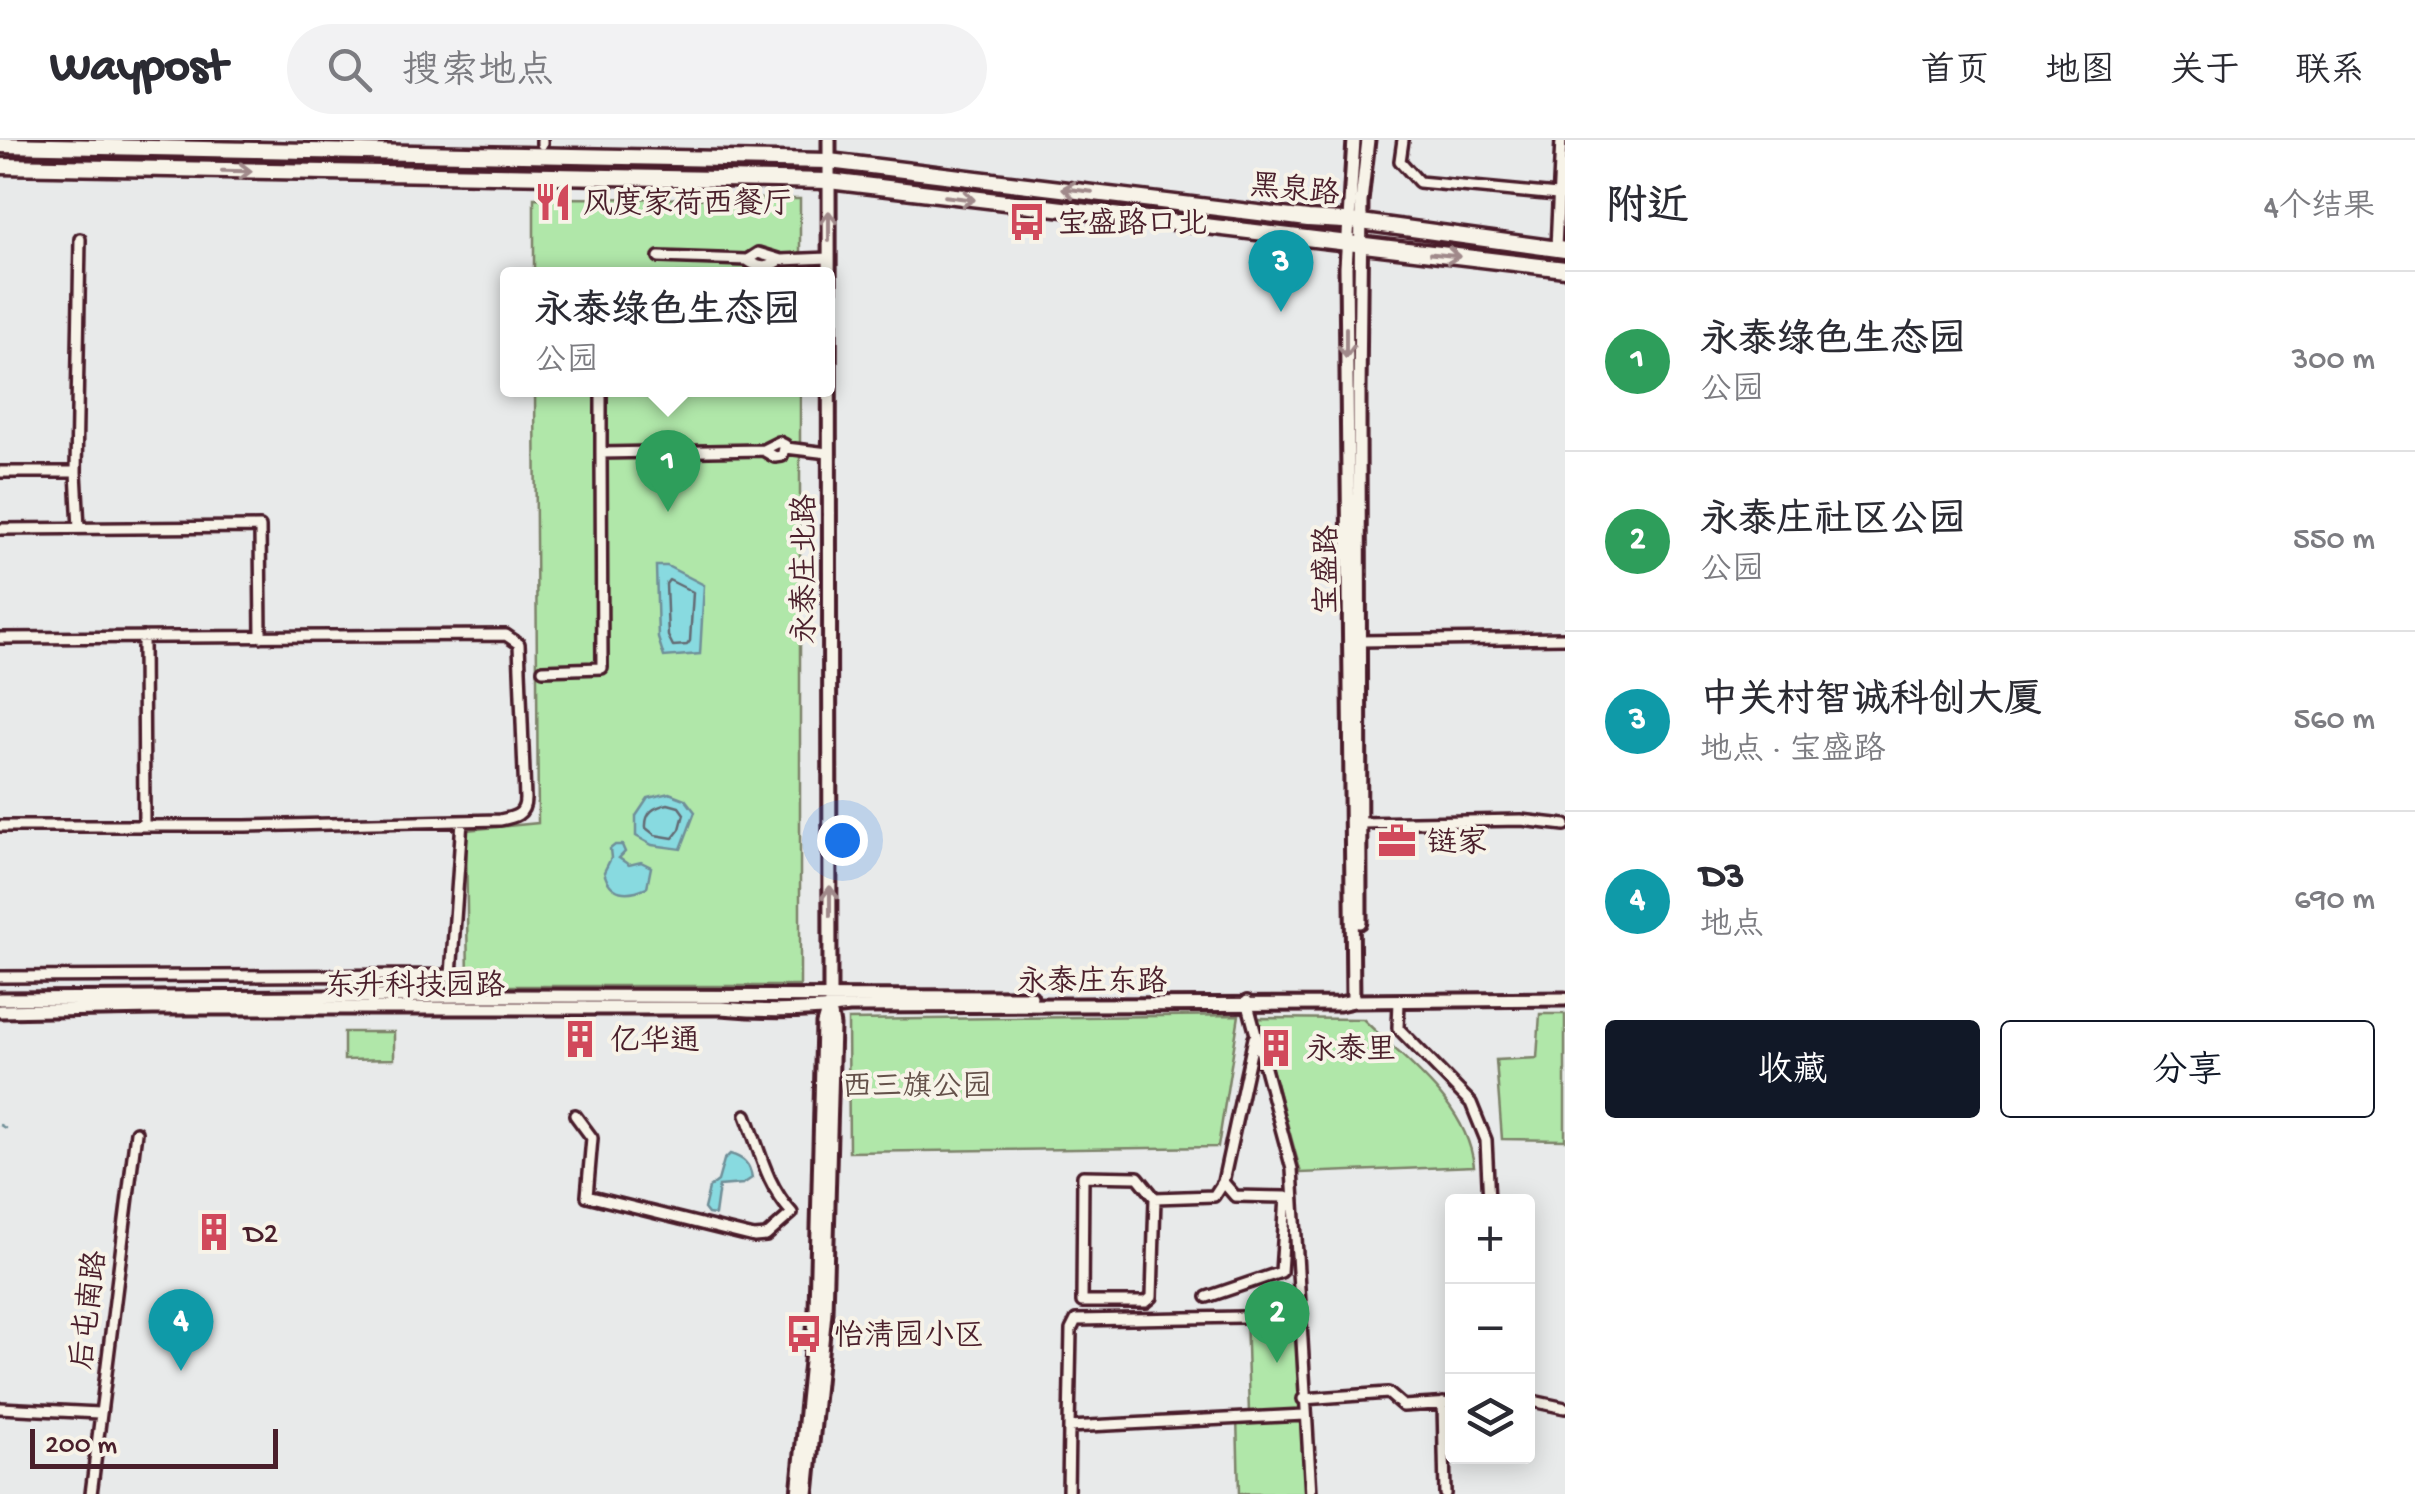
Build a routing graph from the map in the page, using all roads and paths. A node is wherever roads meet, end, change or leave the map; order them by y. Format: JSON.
{"nodes":[{"id":1,"x":829,"y":140,"type":"edge"},
{"id":2,"x":1354,"y":140,"type":"edge"},
{"id":3,"x":1368,"y":140,"type":"edge"},
{"id":4,"x":1402,"y":140,"type":"edge"},
{"id":5,"x":1561,"y":140,"type":"edge"},
{"id":6,"x":0,"y":144,"type":"edge"},
{"id":7,"x":828,"y":161,"type":"junction"},
{"id":8,"x":0,"y":166,"type":"edge"},
{"id":9,"x":829,"y":181,"type":"junction"},
{"id":10,"x":1556,"y":196,"type":"junction"},
{"id":11,"x":1355,"y":221,"type":"junction"},
{"id":12,"x":80,"y":239,"type":"dead end"},
{"id":13,"x":1354,"y":245,"type":"junction"},
{"id":14,"x":1560,"y":249,"type":"edge"},
{"id":15,"x":659,"y":257,"type":"dead end"},
{"id":16,"x":828,"y":258,"type":"junction"},
{"id":17,"x":828,"y":267,"type":"edge"},
{"id":18,"x":1565,"y":268,"type":"edge"},
{"id":19,"x":601,"y":397,"type":"edge"},
{"id":20,"x":828,"y":397,"type":"edge"},
{"id":21,"x":828,"y":453,"type":"junction"},
{"id":22,"x":600,"y":454,"type":"junction"},
{"id":23,"x":0,"y":472,"type":"edge"},
{"id":24,"x":76,"y":472,"type":"junction"},
{"id":25,"x":79,"y":528,"type":"junction"},
{"id":26,"x":0,"y":529,"type":"edge"},
{"id":27,"x":143,"y":637,"type":"junction"},
{"id":28,"x":261,"y":637,"type":"junction"},
{"id":29,"x":0,"y":638,"type":"edge"},
{"id":30,"x":1565,"y":638,"type":"edge"},
{"id":31,"x":1360,"y":641,"type":"junction"},
{"id":32,"x":543,"y":670,"type":"dead end"},
{"id":33,"x":462,"y":820,"type":"junction"},
{"id":34,"x":1361,"y":822,"type":"junction"},
{"id":35,"x":144,"y":825,"type":"junction"},
{"id":36,"x":1565,"y":825,"type":"edge"},
{"id":37,"x":0,"y":826,"type":"edge"},
{"id":38,"x":0,"y":977,"type":"edge"},
{"id":39,"x":0,"y":999,"type":"edge"},
{"id":40,"x":1565,"y":999,"type":"edge"},
{"id":41,"x":1399,"y":1000,"type":"junction"},
{"id":42,"x":1358,"y":1001,"type":"junction"},
{"id":43,"x":829,"y":1005,"type":"junction"},
{"id":44,"x":0,"y":1012,"type":"edge"},
{"id":45,"x":746,"y":1115,"type":"dead end"},
{"id":46,"x":575,"y":1116,"type":"dead end"},
{"id":47,"x":136,"y":1132,"type":"dead end"},
{"id":48,"x":1224,"y":1182,"type":"junction"},
{"id":49,"x":1489,"y":1194,"type":"edge"},
{"id":50,"x":1155,"y":1198,"type":"junction"},
{"id":51,"x":1207,"y":1297,"type":"dead end"},
{"id":52,"x":1242,"y":1317,"type":"dead end"},
{"id":53,"x":1303,"y":1396,"type":"junction"},
{"id":54,"x":1535,"y":1402,"type":"edge"},
{"id":55,"x":1445,"y":1403,"type":"edge"},
{"id":56,"x":0,"y":1408,"type":"edge"},
{"id":57,"x":1565,"y":1408,"type":"edge"},
{"id":58,"x":99,"y":1414,"type":"junction"},
{"id":59,"x":1068,"y":1427,"type":"junction"},
{"id":60,"x":1445,"y":1464,"type":"edge"},
{"id":61,"x":91,"y":1494,"type":"edge"},
{"id":62,"x":798,"y":1494,"type":"edge"},
{"id":63,"x":807,"y":1494,"type":"edge"},
{"id":64,"x":1068,"y":1494,"type":"edge"},
{"id":65,"x":1311,"y":1494,"type":"edge"},
{"id":66,"x":1444,"y":1494,"type":"edge"}],
"edges":[{"from":1,"to":7,"type":"street","name":"永泰庄北路"},
{"from":2,"to":11,"type":"street","name":"宝盛路"},
{"from":3,"to":11,"type":"street","name":"宝盛路"},
{"from":4,"to":10,"type":"street"},
{"from":5,"to":10,"type":"street"},
{"from":6,"to":7,"type":"main road","name":"黑泉路"},
{"from":7,"to":9,"type":"street","name":"永泰庄北路"},
{"from":11,"to":7,"type":"main road","name":"黑泉路","one_way":true},
{"from":8,"to":9,"type":"main road","name":"黑泉路","one_way":true},
{"from":9,"to":13,"type":"main road","name":"黑泉路","one_way":true},
{"from":16,"to":9,"type":"street","name":"永泰庄北路","one_way":true},
{"from":10,"to":14,"type":"street"},
{"from":11,"to":13,"type":"street","name":"宝盛路"},
{"from":11,"to":14,"type":"main road","name":"黑泉路"},
{"from":12,"to":24,"type":"street"},
{"from":13,"to":18,"type":"main road","name":"黑泉路","one_way":true},
{"from":13,"to":31,"type":"street","name":"宝盛路"},
{"from":13,"to":42,"type":"street","name":"宝盛路","one_way":true},
{"from":15,"to":16,"type":"street"},
{"from":16,"to":17,"type":"street","name":"永泰庄北路"},
{"from":19,"to":22,"type":"street"},
{"from":20,"to":21,"type":"street","name":"永泰庄北路"},
{"from":21,"to":22,"type":"street"},
{"from":43,"to":21,"type":"street","name":"永泰庄北路","one_way":true},
{"from":22,"to":32,"type":"street"},
{"from":23,"to":24,"type":"street"},
{"from":24,"to":25,"type":"street"},
{"from":25,"to":26,"type":"street"},
{"from":25,"to":28,"type":"street"},
{"from":27,"to":28,"type":"street"},
{"from":27,"to":29,"type":"street"},
{"from":27,"to":35,"type":"street"},
{"from":28,"to":33,"type":"street"},
{"from":30,"to":31,"type":"street"},
{"from":31,"to":34,"type":"street","name":"宝盛路"},
{"from":33,"to":35,"type":"street"},
{"from":33,"to":38,"type":"street"},
{"from":34,"to":36,"type":"street"},
{"from":34,"to":42,"type":"street","name":"宝盛路"},
{"from":35,"to":37,"type":"street"},
{"from":39,"to":43,"type":"street","name":"东升科技园路"},
{"from":40,"to":41,"type":"street","name":"永泰庄东路"},
{"from":41,"to":42,"type":"street","name":"永泰庄东路"},
{"from":41,"to":49,"type":"street"},
{"from":42,"to":43,"type":"street","name":"永泰庄东路"},
{"from":43,"to":44,"type":"street","name":"东升科技园路"},
{"from":43,"to":62,"type":"street","name":"永泰庄北路"},
{"from":43,"to":63,"type":"street","name":"永泰庄北路"},
{"from":45,"to":46,"type":"street"},
{"from":47,"to":58,"type":"street","name":"后屯南路"},
{"from":48,"to":50,"type":"street"},
{"from":48,"to":51,"type":"street"},
{"from":48,"to":53,"type":"street"},
{"from":50,"to":50,"type":"street"},
{"from":52,"to":59,"type":"street"},
{"from":53,"to":55,"type":"street"},
{"from":53,"to":59,"type":"street"},
{"from":53,"to":65,"type":"street"},
{"from":54,"to":57,"type":"street"},
{"from":56,"to":58,"type":"street"},
{"from":58,"to":61,"type":"street","name":"后屯南路"},
{"from":59,"to":64,"type":"street"},
{"from":60,"to":66,"type":"street"}]}
